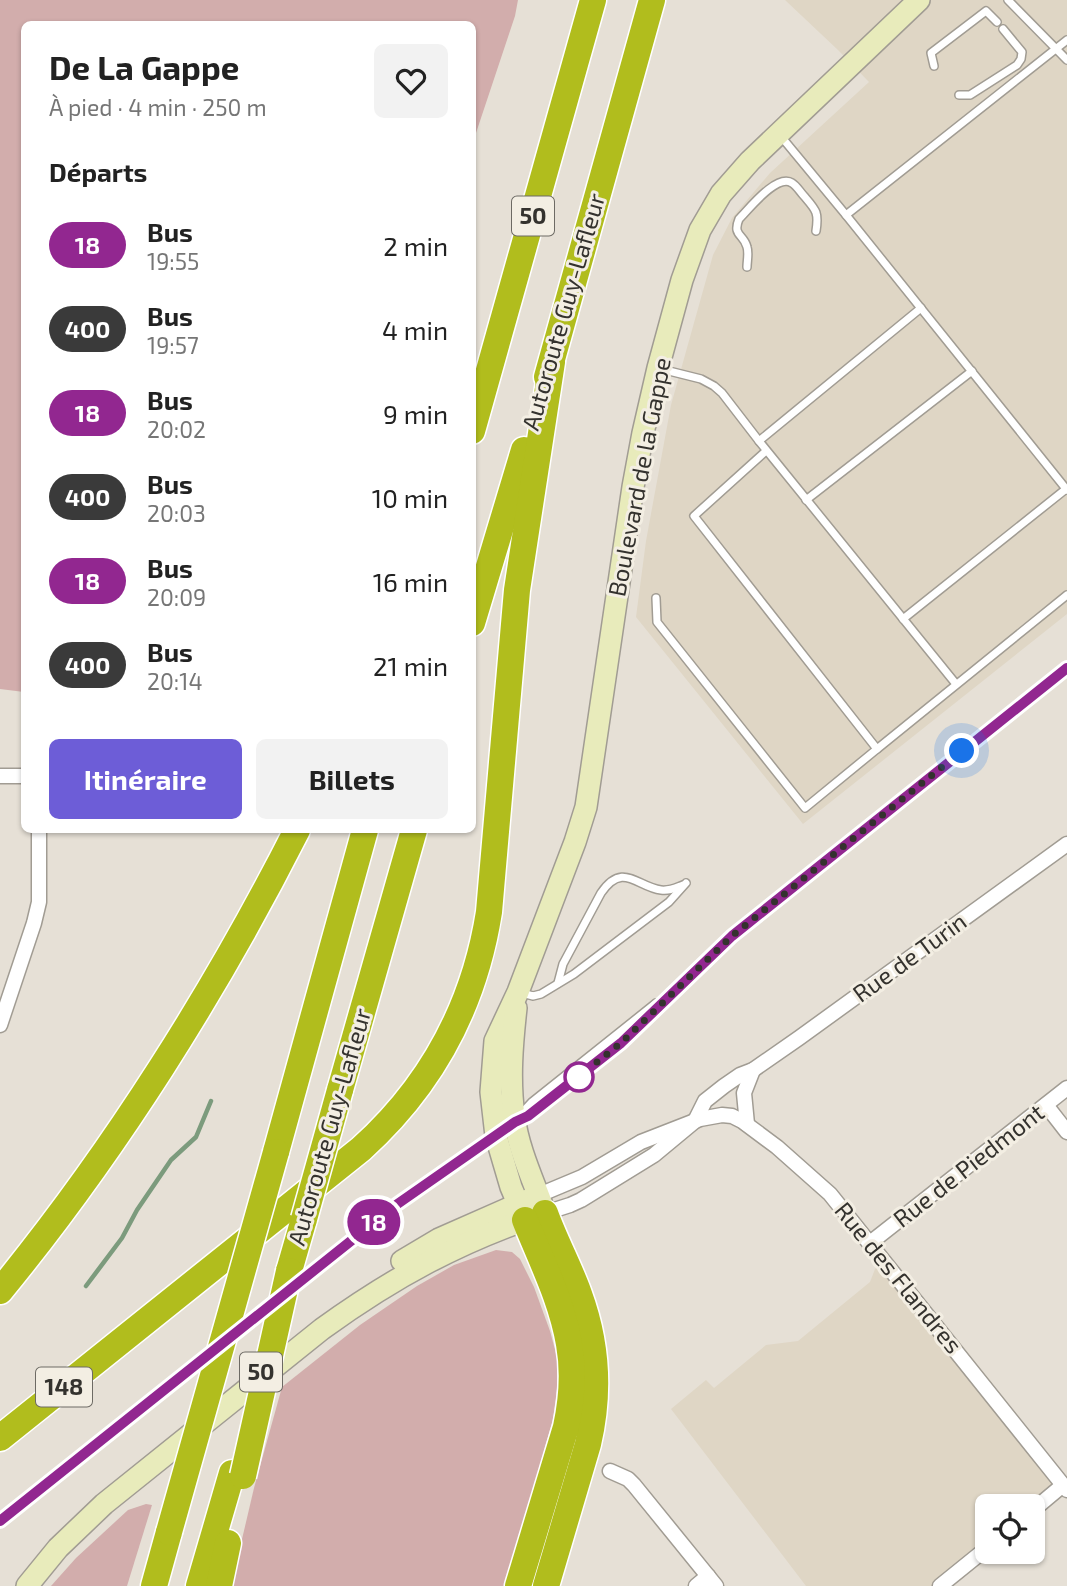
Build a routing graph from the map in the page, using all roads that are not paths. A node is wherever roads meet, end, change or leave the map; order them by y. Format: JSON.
{"nodes":[{"id":1,"x":593,"y":0,"type":"edge"},
{"id":2,"x":652,"y":0,"type":"edge"},
{"id":3,"x":919,"y":0,"type":"edge"},
{"id":4,"x":1008,"y":0,"type":"edge"},
{"id":5,"x":997,"y":22,"type":"dead end"},
{"id":6,"x":1003,"y":29,"type":"dead end"},
{"id":7,"x":1067,"y":40,"type":"edge"},
{"id":8,"x":1056,"y":49,"type":"junction"},
{"id":9,"x":1067,"y":60,"type":"edge"},
{"id":10,"x":934,"y":66,"type":"dead end"},
{"id":11,"x":959,"y":95,"type":"dead end"},
{"id":12,"x":779,"y":134,"type":"junction"},
{"id":13,"x":846,"y":215,"type":"junction"},
{"id":14,"x":816,"y":231,"type":"dead end"},
{"id":15,"x":747,"y":267,"type":"dead end"},
{"id":16,"x":921,"y":308,"type":"junction"},
{"id":17,"x":552,"y":362,"type":"junction"},
{"id":18,"x":658,"y":368,"type":"junction"},
{"id":19,"x":972,"y":371,"type":"junction"},
{"id":20,"x":476,"y":417,"type":"edge"},
{"id":21,"x":758,"y":441,"type":"junction"},
{"id":22,"x":766,"y":451,"type":"junction"},
{"id":23,"x":1067,"y":490,"type":"edge"},
{"id":24,"x":806,"y":500,"type":"junction"},
{"id":25,"x":1067,"y":595,"type":"edge"},
{"id":26,"x":656,"y":598,"type":"dead end"},
{"id":27,"x":476,"y":610,"type":"edge"},
{"id":28,"x":903,"y":619,"type":"junction"},
{"id":29,"x":1067,"y":668,"type":"edge"},
{"id":30,"x":956,"y":684,"type":"junction"},
{"id":31,"x":877,"y":749,"type":"junction"},
{"id":32,"x":21,"y":775,"type":"edge"},
{"id":33,"x":0,"y":776,"type":"edge"},
{"id":34,"x":39,"y":833,"type":"edge"},
{"id":35,"x":295,"y":833,"type":"edge"},
{"id":36,"x":364,"y":833,"type":"edge"},
{"id":37,"x":413,"y":833,"type":"edge"},
{"id":38,"x":1067,"y":845,"type":"edge"},
{"id":39,"x":558,"y":983,"type":"junction"},
{"id":40,"x":518,"y":992,"type":"junction"},
{"id":41,"x":0,"y":1026,"type":"edge"},
{"id":42,"x":753,"y":1070,"type":"junction"},
{"id":43,"x":1067,"y":1088,"type":"edge"},
{"id":44,"x":1046,"y":1105,"type":"junction"},
{"id":45,"x":695,"y":1121,"type":"junction"},
{"id":46,"x":515,"y":1122,"type":"junction"},
{"id":47,"x":747,"y":1124,"type":"junction"},
{"id":48,"x":1067,"y":1132,"type":"edge"},
{"id":49,"x":496,"y":1136,"type":"junction"},
{"id":50,"x":532,"y":1208,"type":"junction"},
{"id":51,"x":870,"y":1243,"type":"junction"},
{"id":52,"x":0,"y":1291,"type":"edge"},
{"id":53,"x":0,"y":1438,"type":"edge"},
{"id":54,"x":610,"y":1471,"type":"dead end"},
{"id":55,"x":238,"y":1475,"type":"junction"},
{"id":56,"x":1065,"y":1488,"type":"edge"},
{"id":57,"x":1045,"y":1502,"type":"edge"},
{"id":58,"x":0,"y":1521,"type":"edge"},
{"id":59,"x":975,"y":1558,"type":"edge"},
{"id":60,"x":712,"y":1581,"type":"edge"},
{"id":61,"x":154,"y":1584,"type":"edge"},
{"id":62,"x":27,"y":1586,"type":"edge"},
{"id":63,"x":199,"y":1586,"type":"edge"},
{"id":64,"x":219,"y":1586,"type":"edge"},
{"id":65,"x":518,"y":1586,"type":"edge"},
{"id":66,"x":546,"y":1586,"type":"edge"},
{"id":67,"x":696,"y":1586,"type":"edge"},
{"id":68,"x":940,"y":1586,"type":"edge"}],
"edges":[{"from":1,"to":20,"type":"highway","number":"50"},
{"from":2,"to":17,"type":"highway","name":"Autoroute Guy-Lafleur","number":"50"},
{"from":3,"to":12,"type":"street","name":"Boulevard de la Gappe"},
{"from":4,"to":8,"type":"lane"},
{"from":5,"to":10,"type":"lane"},
{"from":6,"to":11,"type":"lane"},
{"from":7,"to":8,"type":"lane"},
{"from":8,"to":9,"type":"lane"},
{"from":8,"to":13,"type":"lane"},
{"from":12,"to":13,"type":"lane"},
{"from":12,"to":18,"type":"street","name":"Boulevard de la Gappe"},
{"from":13,"to":16,"type":"lane"},
{"from":14,"to":15,"type":"lane"},
{"from":16,"to":19,"type":"lane"},
{"from":16,"to":21,"type":"lane"},
{"from":17,"to":27,"type":"highway","name":"Autoroute Guy-Lafleur","number":"50"},
{"from":17,"to":53,"type":"highway","number":"148"},
{"from":18,"to":21,"type":"lane"},
{"from":18,"to":40,"type":"street","name":"Boulevard de la Gappe"},
{"from":19,"to":23,"type":"lane"},
{"from":19,"to":24,"type":"lane"},
{"from":21,"to":22,"type":"lane"},
{"from":22,"to":24,"type":"lane"},
{"from":22,"to":31,"type":"lane"},
{"from":23,"to":28,"type":"lane"},
{"from":24,"to":28,"type":"lane"},
{"from":25,"to":30,"type":"lane"},
{"from":26,"to":31,"type":"lane"},
{"from":28,"to":30,"type":"lane"},
{"from":29,"to":46,"type":"lane"},
{"from":30,"to":31,"type":"lane"},
{"from":32,"to":33,"type":"street"},
{"from":34,"to":41,"type":"street"},
{"from":35,"to":52,"type":"highway"},
{"from":36,"to":61,"type":"highway","name":"Autoroute Guy-Lafleur","number":"50","bridge":true},
{"from":37,"to":55,"type":"highway","name":"Autoroute Guy-Lafleur","bridge":true},
{"from":38,"to":42,"type":"street","name":"Rue de Turin"},
{"from":39,"to":39,"type":"lane"},
{"from":39,"to":40,"type":"lane"},
{"from":40,"to":46,"type":"street","name":"Boulevard de la Gappe"},
{"from":40,"to":49,"type":"street","name":"Boulevard de la Gappe"},
{"from":42,"to":45,"type":"street","name":"Rue de Turin"},
{"from":42,"to":47,"type":"street"},
{"from":43,"to":44,"type":"street","name":"Rue de Piedmont"},
{"from":44,"to":48,"type":"street"},
{"from":44,"to":51,"type":"street","name":"Rue de Piedmont"},
{"from":45,"to":47,"type":"street","name":"Rue des Flandres"},
{"from":45,"to":50,"type":"street"},
{"from":45,"to":50,"type":"street","name":"Rue de Turin"},
{"from":46,"to":49,"type":"lane"},
{"from":46,"to":50,"type":"street","name":"Boulevard de la Gappe"},
{"from":47,"to":51,"type":"street","name":"Rue des Flandres"},
{"from":49,"to":50,"type":"street","name":"Boulevard de la Gappe"},
{"from":49,"to":58,"type":"lane"},
{"from":50,"to":62,"type":"street"},
{"from":50,"to":65,"type":"highway"},
{"from":50,"to":66,"type":"highway"},
{"from":51,"to":56,"type":"street","name":"Rue des Flandres"},
{"from":54,"to":60,"type":"street"},
{"from":55,"to":63,"type":"highway"},
{"from":55,"to":64,"type":"highway"},
{"from":56,"to":57,"type":"street"},
{"from":59,"to":68,"type":"street"},
{"from":60,"to":67,"type":"street"}]}
